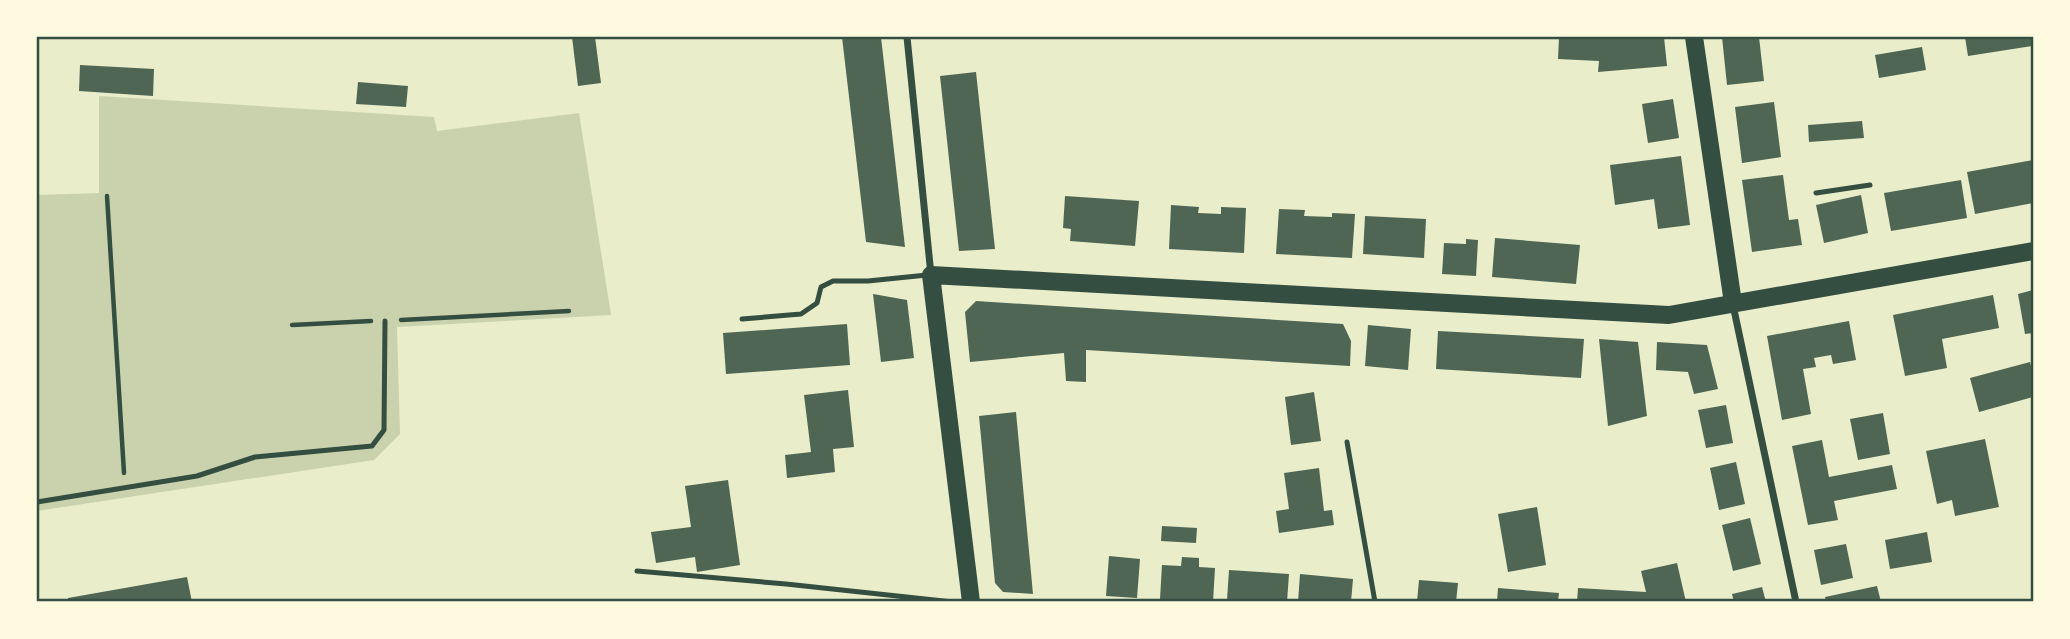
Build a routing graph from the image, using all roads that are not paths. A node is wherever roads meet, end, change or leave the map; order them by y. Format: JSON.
{"nodes":[{"id":1,"x":907,"y":37,"type":"edge"},
{"id":2,"x":1694,"y":37,"type":"edge"},
{"id":3,"x":1870,"y":185,"type":"dead end"},
{"id":4,"x":1816,"y":192,"type":"dead end"},
{"id":5,"x":2033,"y":251,"type":"edge"},
{"id":6,"x":930,"y":275,"type":"junction"},
{"id":7,"x":1733,"y":303,"type":"junction"},
{"id":8,"x":742,"y":319,"type":"dead end"},
{"id":9,"x":385,"y":321,"type":"road end"},
{"id":10,"x":1347,"y":442,"type":"dead end"},
{"id":11,"x":37,"y":502,"type":"edge"},
{"id":12,"x":637,"y":571,"type":"dead end"},
{"id":13,"x":953,"y":602,"type":"edge"},
{"id":14,"x":971,"y":602,"type":"edge"},
{"id":15,"x":1375,"y":602,"type":"edge"},
{"id":16,"x":1796,"y":602,"type":"edge"}],
"edges":[{"from":1,"to":6,"type":"street"},
{"from":2,"to":7,"type":"main road"},
{"from":3,"to":4,"type":"lane"},
{"from":5,"to":7,"type":"main road"},
{"from":6,"to":7,"type":"main road"},
{"from":6,"to":8,"type":"lane"},
{"from":6,"to":14,"type":"main road"},
{"from":7,"to":16,"type":"street"},
{"from":9,"to":11,"type":"lane"},
{"from":10,"to":15,"type":"lane"},
{"from":12,"to":13,"type":"lane"}]}
